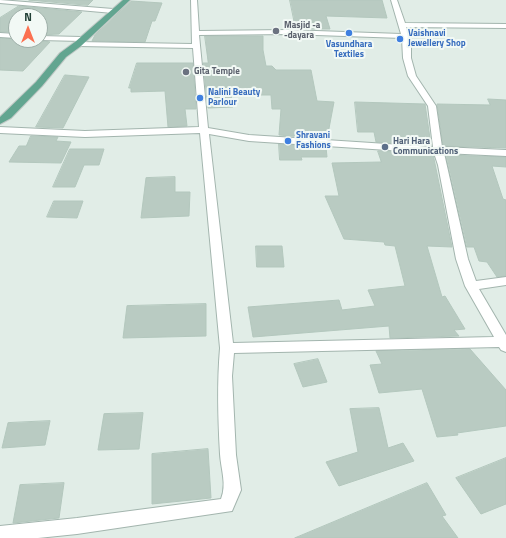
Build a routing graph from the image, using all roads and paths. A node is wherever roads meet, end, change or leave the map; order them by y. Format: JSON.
{"nodes":[{"id":1,"x":127,"y":0,"type":"edge"},
{"id":2,"x":194,"y":0,"type":"edge"},
{"id":3,"x":394,"y":0,"type":"edge"},
{"id":4,"x":0,"y":1,"type":"edge"},
{"id":5,"x":112,"y":10,"type":"junction"},
{"id":6,"x":402,"y":25,"type":"junction"},
{"id":7,"x":506,"y":26,"type":"edge"},
{"id":8,"x":405,"y":36,"type":"junction"},
{"id":9,"x":48,"y":39,"type":"edge"},
{"id":10,"x":196,"y":40,"type":"junction"},
{"id":11,"x":80,"y":42,"type":"junction"},
{"id":12,"x":0,"y":121,"type":"edge"},
{"id":13,"x":0,"y":130,"type":"edge"},
{"id":14,"x":204,"y":130,"type":"junction"},
{"id":15,"x":438,"y":150,"type":"junction"},
{"id":16,"x":506,"y":153,"type":"edge"},
{"id":17,"x":506,"y":281,"type":"edge"},
{"id":18,"x":471,"y":286,"type":"junction"},
{"id":19,"x":504,"y":344,"type":"edge"},
{"id":20,"x":227,"y":348,"type":"junction"},
{"id":21,"x":0,"y":534,"type":"edge"}],
"edges":[{"from":1,"to":5,"type":"main road"},
{"from":2,"to":10,"type":"street"},
{"from":3,"to":6,"type":"street"},
{"from":4,"to":5,"type":"street"},
{"from":5,"to":11,"type":"main road"},
{"from":6,"to":7,"type":"street"},
{"from":6,"to":8,"type":"street"},
{"from":8,"to":10,"type":"street"},
{"from":8,"to":15,"type":"street"},
{"from":9,"to":11,"type":"street"},
{"from":10,"to":11,"type":"street"},
{"from":10,"to":14,"type":"street"},
{"from":11,"to":12,"type":"main road"},
{"from":13,"to":14,"type":"street"},
{"from":14,"to":15,"type":"street"},
{"from":14,"to":20,"type":"street"},
{"from":15,"to":16,"type":"street"},
{"from":15,"to":18,"type":"street"},
{"from":17,"to":18,"type":"street"},
{"from":18,"to":19,"type":"street"},
{"from":19,"to":20,"type":"street"},
{"from":20,"to":21,"type":"street"}]}
